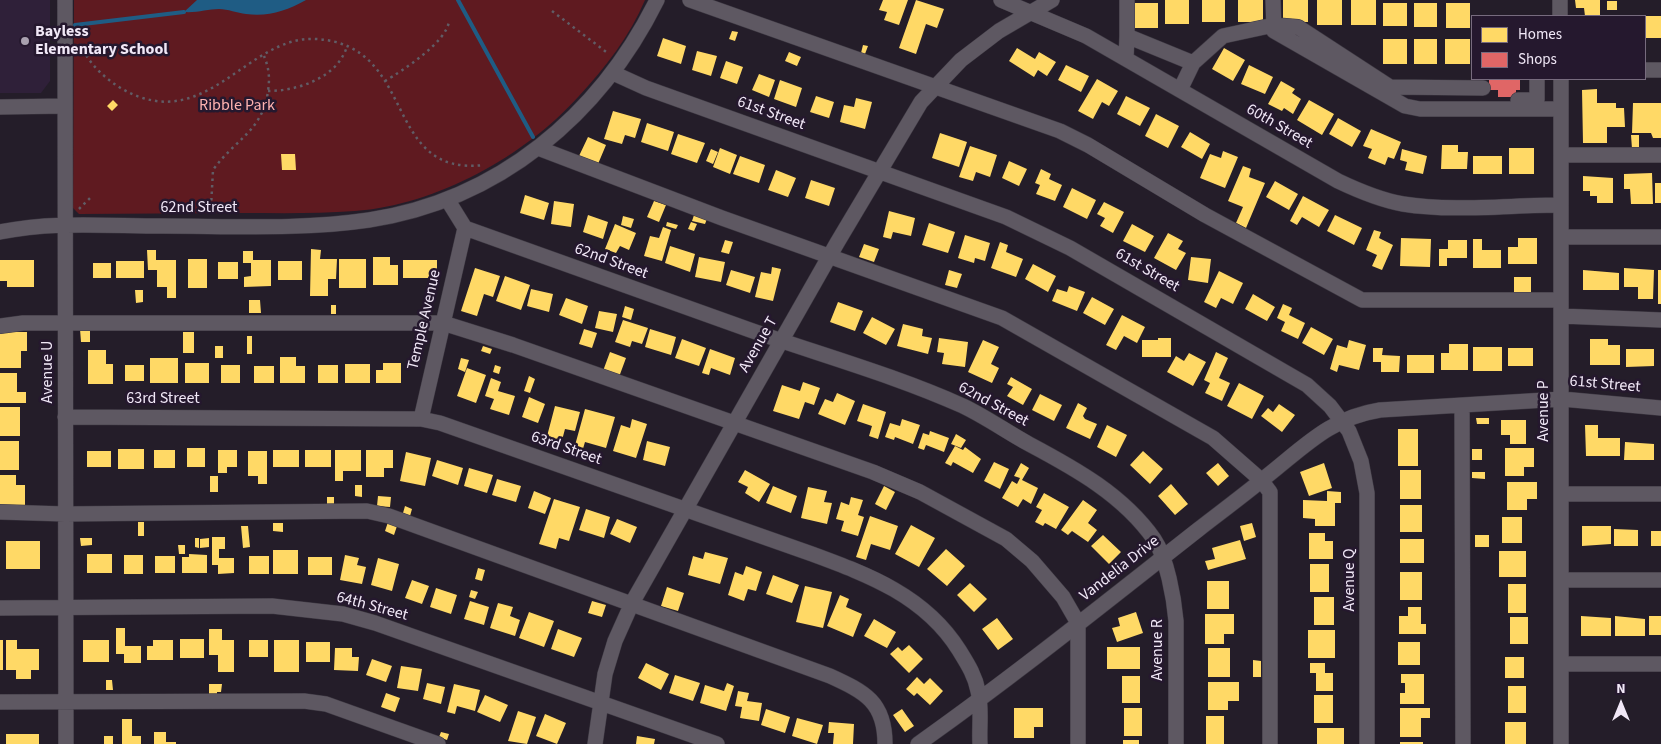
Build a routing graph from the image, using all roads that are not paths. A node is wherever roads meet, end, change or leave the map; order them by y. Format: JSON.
{"nodes":[{"id":1,"x":65,"y":0,"type":"edge"},
{"id":2,"x":657,"y":0,"type":"edge"},
{"id":3,"x":690,"y":0,"type":"edge"},
{"id":4,"x":1001,"y":0,"type":"edge"},
{"id":5,"x":1052,"y":0,"type":"edge"},
{"id":6,"x":1127,"y":0,"type":"edge"},
{"id":7,"x":1273,"y":0,"type":"edge"},
{"id":8,"x":1560,"y":0,"type":"edge"},
{"id":9,"x":1030,"y":12,"type":"junction"},
{"id":10,"x":1560,"y":15,"type":"edge"},
{"id":11,"x":1274,"y":26,"type":"junction"},
{"id":12,"x":1128,"y":36,"type":"junction"},
{"id":13,"x":1126,"y":59,"type":"junction"},
{"id":14,"x":1193,"y":63,"type":"junction"},
{"id":15,"x":1646,"y":70,"type":"edge"},
{"id":16,"x":1661,"y":70,"type":"edge"},
{"id":17,"x":613,"y":73,"type":"junction"},
{"id":18,"x":1483,"y":83,"type":"edge"},
{"id":19,"x":1561,"y":86,"type":"edge"},
{"id":20,"x":935,"y":87,"type":"junction"},
{"id":21,"x":1180,"y":90,"type":"junction"},
{"id":22,"x":1537,"y":95,"type":"edge"},
{"id":23,"x":1502,"y":104,"type":"junction"},
{"id":24,"x":0,"y":106,"type":"edge"},
{"id":25,"x":65,"y":106,"type":"junction"},
{"id":26,"x":1561,"y":109,"type":"junction"},
{"id":27,"x":538,"y":148,"type":"junction"},
{"id":28,"x":1561,"y":155,"type":"junction"},
{"id":29,"x":1661,"y":155,"type":"edge"},
{"id":30,"x":879,"y":172,"type":"junction"},
{"id":31,"x":448,"y":199,"type":"junction"},
{"id":32,"x":1561,"y":205,"type":"junction"},
{"id":33,"x":65,"y":226,"type":"junction"},
{"id":34,"x":465,"y":228,"type":"junction"},
{"id":35,"x":0,"y":232,"type":"edge"},
{"id":36,"x":1561,"y":237,"type":"junction"},
{"id":37,"x":1661,"y":237,"type":"edge"},
{"id":38,"x":830,"y":255,"type":"junction"},
{"id":39,"x":1561,"y":300,"type":"junction"},
{"id":40,"x":1561,"y":316,"type":"junction"},
{"id":41,"x":1661,"y":320,"type":"edge"},
{"id":42,"x":65,"y":323,"type":"junction"},
{"id":43,"x":443,"y":323,"type":"junction"},
{"id":44,"x":0,"y":326,"type":"edge"},
{"id":45,"x":781,"y":341,"type":"junction"},
{"id":46,"x":1562,"y":399,"type":"junction"},
{"id":47,"x":1462,"y":406,"type":"junction"},
{"id":48,"x":1661,"y":408,"type":"edge"},
{"id":49,"x":65,"y":417,"type":"junction"},
{"id":50,"x":421,"y":419,"type":"junction"},
{"id":51,"x":1342,"y":421,"type":"junction"},
{"id":52,"x":733,"y":424,"type":"junction"},
{"id":53,"x":1262,"y":480,"type":"junction"},
{"id":54,"x":1562,"y":494,"type":"junction"},
{"id":55,"x":1661,"y":494,"type":"edge"},
{"id":56,"x":685,"y":509,"type":"junction"},
{"id":57,"x":0,"y":512,"type":"edge"},
{"id":58,"x":65,"y":514,"type":"junction"},
{"id":59,"x":1162,"y":558,"type":"junction"},
{"id":60,"x":1562,"y":580,"type":"junction"},
{"id":61,"x":1661,"y":580,"type":"edge"},
{"id":62,"x":632,"y":603,"type":"junction"},
{"id":63,"x":65,"y":607,"type":"junction"},
{"id":64,"x":0,"y":608,"type":"edge"},
{"id":65,"x":1078,"y":624,"type":"junction"},
{"id":66,"x":1562,"y":664,"type":"junction"},
{"id":67,"x":1661,"y":664,"type":"edge"},
{"id":68,"x":979,"y":701,"type":"junction"},
{"id":69,"x":0,"y":702,"type":"edge"},
{"id":70,"x":66,"y":702,"type":"junction"},
{"id":71,"x":601,"y":703,"type":"junction"},
{"id":72,"x":700,"y":741,"type":"edge"},
{"id":73,"x":66,"y":744,"type":"edge"},
{"id":74,"x":438,"y":744,"type":"edge"},
{"id":75,"x":595,"y":744,"type":"edge"},
{"id":76,"x":717,"y":744,"type":"edge"},
{"id":77,"x":886,"y":744,"type":"edge"},
{"id":78,"x":918,"y":744,"type":"edge"},
{"id":79,"x":980,"y":744,"type":"edge"},
{"id":80,"x":1078,"y":744,"type":"edge"},
{"id":81,"x":1176,"y":744,"type":"edge"},
{"id":82,"x":1270,"y":744,"type":"edge"},
{"id":83,"x":1367,"y":744,"type":"edge"},
{"id":84,"x":1463,"y":744,"type":"edge"},
{"id":85,"x":1561,"y":744,"type":"edge"}],
"edges":[{"from":1,"to":25,"type":"street","name":"Avenue U"},
{"from":2,"to":17,"type":"street"},
{"from":3,"to":20,"type":"street"},
{"from":4,"to":9,"type":"street","name":"60th Street"},
{"from":5,"to":9,"type":"street","name":"Avenue T"},
{"from":6,"to":12,"type":"street"},
{"from":7,"to":11,"type":"street"},
{"from":8,"to":10,"type":"street"},
{"from":9,"to":13,"type":"street","name":"60th Street"},
{"from":9,"to":20,"type":"street","name":"Avenue T"},
{"from":11,"to":14,"type":"street"},
{"from":11,"to":18,"type":"street"},
{"from":11,"to":23,"type":"street"},
{"from":12,"to":13,"type":"street"},
{"from":12,"to":14,"type":"street"},
{"from":13,"to":21,"type":"street","name":"60th Street"},
{"from":14,"to":21,"type":"street"},
{"from":15,"to":16,"type":"street"},
{"from":17,"to":27,"type":"street"},
{"from":17,"to":30,"type":"street","name":"61st Street"},
{"from":18,"to":23,"type":"street"},
{"from":19,"to":22,"type":"street"},
{"from":19,"to":26,"type":"street","name":"Avenue P"},
{"from":20,"to":30,"type":"street","name":"Avenue T"},
{"from":20,"to":39,"type":"street"},
{"from":21,"to":32,"type":"street","name":"60th Street"},
{"from":22,"to":23,"type":"street"},
{"from":22,"to":26,"type":"street"},
{"from":24,"to":25,"type":"street"},
{"from":25,"to":33,"type":"street","name":"Avenue U"},
{"from":26,"to":28,"type":"street","name":"Avenue P"},
{"from":27,"to":31,"type":"street"},
{"from":27,"to":38,"type":"street"},
{"from":28,"to":29,"type":"street"},
{"from":28,"to":32,"type":"street","name":"Avenue P"},
{"from":30,"to":38,"type":"street","name":"Avenue T"},
{"from":30,"to":51,"type":"street","name":"61st Street"},
{"from":31,"to":33,"type":"street","name":"62nd Street"},
{"from":31,"to":34,"type":"street"},
{"from":32,"to":36,"type":"street","name":"Avenue P"},
{"from":33,"to":35,"type":"street","name":"62nd Street"},
{"from":33,"to":42,"type":"street","name":"Avenue U"},
{"from":34,"to":43,"type":"street","name":"Temple Avenue"},
{"from":34,"to":45,"type":"street","name":"62nd Street"},
{"from":36,"to":37,"type":"street"},
{"from":36,"to":39,"type":"street","name":"Avenue P"},
{"from":38,"to":45,"type":"street","name":"Avenue T"},
{"from":38,"to":53,"type":"street"},
{"from":39,"to":40,"type":"street","name":"Avenue P"},
{"from":40,"to":41,"type":"street"},
{"from":40,"to":46,"type":"street","name":"Avenue P"},
{"from":42,"to":43,"type":"street"},
{"from":42,"to":44,"type":"street"},
{"from":42,"to":49,"type":"street","name":"Avenue U"},
{"from":43,"to":50,"type":"street","name":"Temple Avenue"},
{"from":43,"to":52,"type":"street"},
{"from":45,"to":52,"type":"street","name":"Avenue T"},
{"from":45,"to":59,"type":"street","name":"62nd Street"},
{"from":46,"to":47,"type":"street","name":"61st Street"},
{"from":46,"to":48,"type":"street","name":"61st Street"},
{"from":46,"to":54,"type":"street","name":"Avenue P"},
{"from":47,"to":51,"type":"street","name":"61st Street"},
{"from":47,"to":84,"type":"street"},
{"from":49,"to":50,"type":"street","name":"63rd Street"},
{"from":49,"to":58,"type":"street","name":"Avenue U"},
{"from":50,"to":56,"type":"street","name":"63rd Street"},
{"from":51,"to":53,"type":"street","name":"Vandelia Drive"},
{"from":51,"to":83,"type":"street","name":"Avenue Q"},
{"from":52,"to":56,"type":"street","name":"Avenue T"},
{"from":52,"to":65,"type":"street"},
{"from":53,"to":59,"type":"street","name":"Vandelia Drive"},
{"from":53,"to":82,"type":"street"},
{"from":54,"to":55,"type":"street"},
{"from":54,"to":60,"type":"street","name":"Avenue P"},
{"from":56,"to":62,"type":"street","name":"Avenue T"},
{"from":56,"to":68,"type":"street","name":"63rd Street"},
{"from":57,"to":58,"type":"street"},
{"from":58,"to":62,"type":"street"},
{"from":58,"to":63,"type":"street","name":"Avenue U"},
{"from":59,"to":65,"type":"street","name":"Vandelia Drive"},
{"from":59,"to":81,"type":"street","name":"Avenue R"},
{"from":60,"to":61,"type":"street"},
{"from":60,"to":66,"type":"street","name":"Avenue P"},
{"from":62,"to":71,"type":"street","name":"Avenue T"},
{"from":62,"to":77,"type":"street"},
{"from":63,"to":64,"type":"street","name":"64th Street"},
{"from":63,"to":70,"type":"street","name":"Avenue U"},
{"from":63,"to":71,"type":"street","name":"64th Street"},
{"from":65,"to":68,"type":"street","name":"Vandelia Drive"},
{"from":65,"to":80,"type":"street"},
{"from":66,"to":67,"type":"street"},
{"from":66,"to":85,"type":"street","name":"Avenue P"},
{"from":68,"to":78,"type":"street","name":"Vandelia Drive"},
{"from":68,"to":79,"type":"street","name":"63rd Street"},
{"from":69,"to":70,"type":"street"},
{"from":70,"to":73,"type":"street","name":"Avenue U"},
{"from":70,"to":74,"type":"street"},
{"from":71,"to":72,"type":"street","name":"64th Street"},
{"from":71,"to":75,"type":"street","name":"Avenue T"},
{"from":72,"to":76,"type":"street","name":"64th Street"}]}
